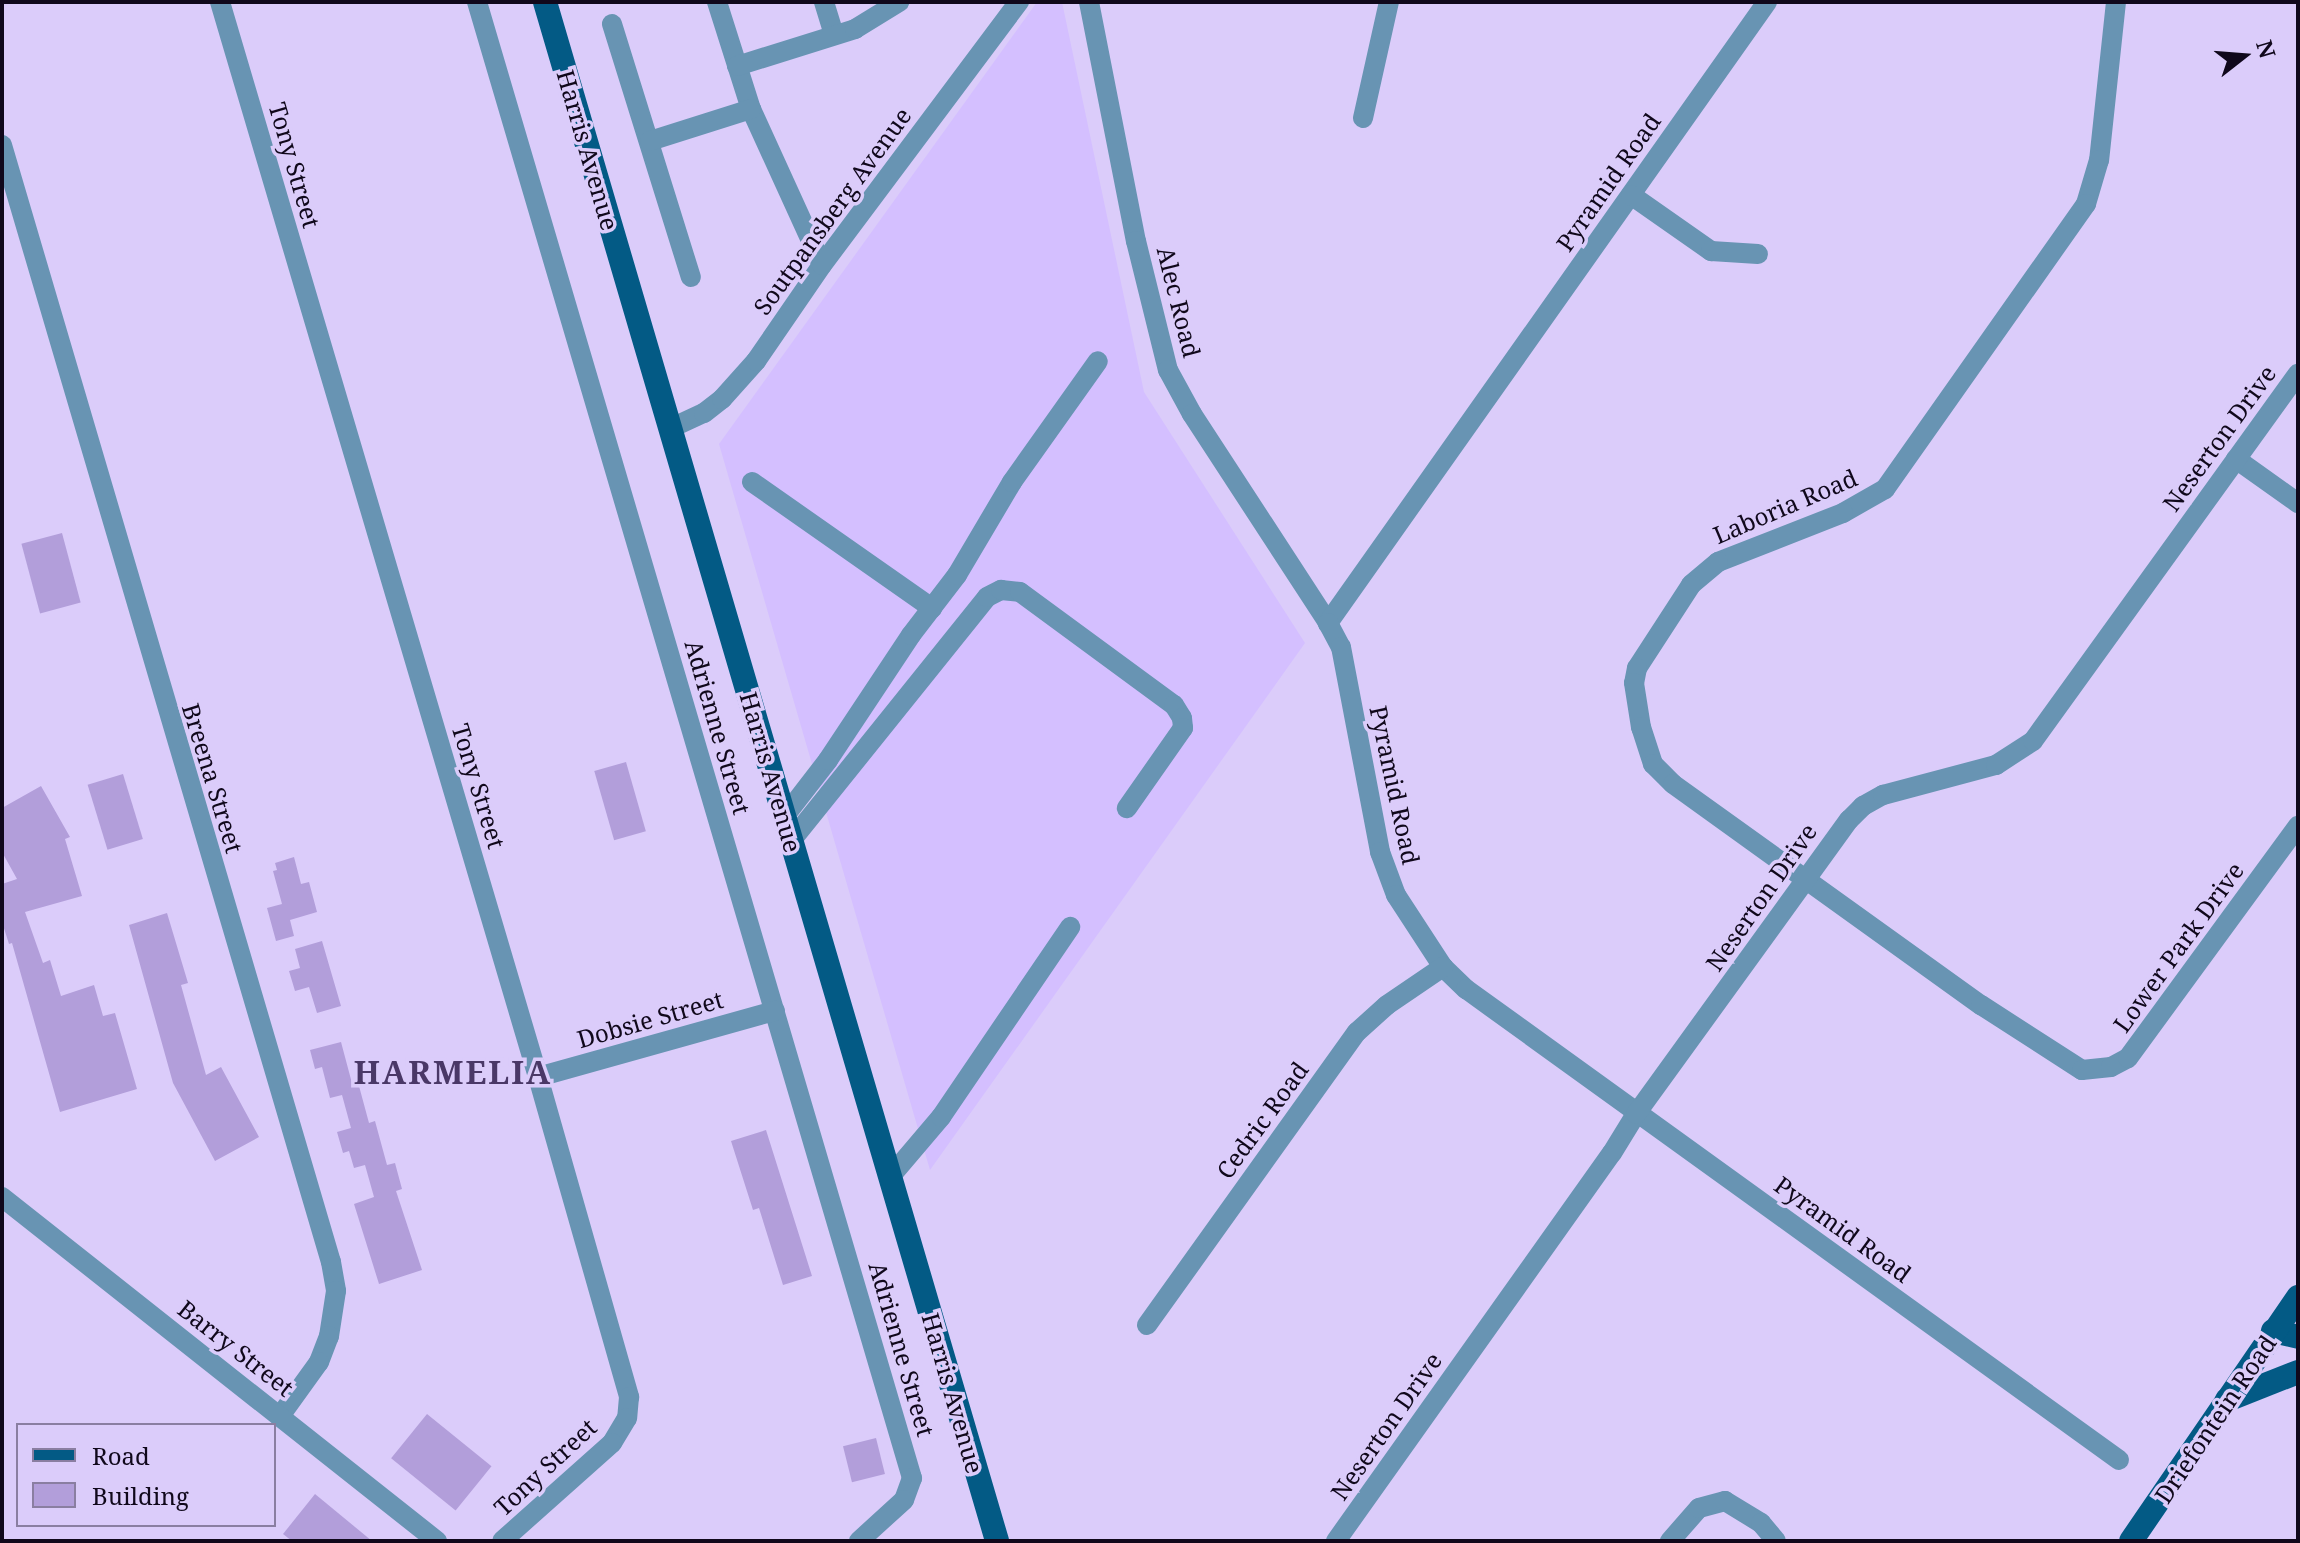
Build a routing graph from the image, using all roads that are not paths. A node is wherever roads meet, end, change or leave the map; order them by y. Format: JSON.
{"nodes":[{"id":1,"x":220,"y":2,"type":"edge"},
{"id":2,"x":477,"y":2,"type":"edge"},
{"id":3,"x":545,"y":2,"type":"edge"},
{"id":4,"x":717,"y":2,"type":"edge"},
{"id":5,"x":824,"y":2,"type":"edge"},
{"id":6,"x":899,"y":2,"type":"edge"},
{"id":7,"x":1019,"y":2,"type":"edge"},
{"id":8,"x":1089,"y":2,"type":"edge"},
{"id":9,"x":1389,"y":2,"type":"edge"},
{"id":10,"x":1767,"y":2,"type":"edge"},
{"id":11,"x":2116,"y":2,"type":"edge"},
{"id":12,"x":612,"y":24,"type":"dead end"},
{"id":13,"x":834,"y":34,"type":"junction"},
{"id":14,"x":737,"y":66,"type":"junction"},
{"id":15,"x":751,"y":109,"type":"junction"},
{"id":16,"x":1363,"y":118,"type":"dead end"},
{"id":17,"x":650,"y":141,"type":"junction"},
{"id":18,"x":2,"y":145,"type":"edge"},
{"id":19,"x":1631,"y":195,"type":"junction"},
{"id":20,"x":1758,"y":254,"type":"dead end"},
{"id":21,"x":822,"y":265,"type":"junction"},
{"id":22,"x":691,"y":277,"type":"dead end"},
{"id":23,"x":1098,"y":361,"type":"dead end"},
{"id":24,"x":2298,"y":373,"type":"edge"},
{"id":25,"x":669,"y":429,"type":"junction"},
{"id":26,"x":2236,"y":459,"type":"junction"},
{"id":27,"x":752,"y":482,"type":"dead end"},
{"id":28,"x":2298,"y":503,"type":"edge"},
{"id":29,"x":932,"y":608,"type":"junction"},
{"id":30,"x":1328,"y":623,"type":"junction"},
{"id":31,"x":1127,"y":808,"type":"dead end"},
{"id":32,"x":784,"y":817,"type":"junction"},
{"id":33,"x":2298,"y":826,"type":"edge"},
{"id":34,"x":791,"y":841,"type":"junction"},
{"id":35,"x":1806,"y":877,"type":"junction"},
{"id":36,"x":1070,"y":927,"type":"dead end"},
{"id":37,"x":1443,"y":967,"type":"junction"},
{"id":38,"x":775,"y":1011,"type":"junction"},
{"id":39,"x":2082,"y":1070,"type":"joint"},
{"id":40,"x":538,"y":1077,"type":"junction"},
{"id":41,"x":1636,"y":1114,"type":"junction"},
{"id":42,"x":890,"y":1177,"type":"junction"},
{"id":43,"x":2,"y":1197,"type":"edge"},
{"id":44,"x":2298,"y":1297,"type":"edge"},
{"id":45,"x":1147,"y":1325,"type":"dead end"},
{"id":46,"x":2273,"y":1331,"type":"junction"},
{"id":47,"x":2298,"y":1337,"type":"edge"},
{"id":48,"x":2298,"y":1372,"type":"edge"},
{"id":49,"x":2227,"y":1400,"type":"junction"},
{"id":50,"x":280,"y":1416,"type":"junction"},
{"id":51,"x":2119,"y":1460,"type":"dead end"},
{"id":52,"x":437,"y":1541,"type":"edge"},
{"id":53,"x":502,"y":1541,"type":"edge"},
{"id":54,"x":859,"y":1541,"type":"edge"},
{"id":55,"x":997,"y":1541,"type":"edge"},
{"id":56,"x":1336,"y":1541,"type":"edge"},
{"id":57,"x":1670,"y":1541,"type":"edge"},
{"id":58,"x":1776,"y":1541,"type":"edge"},
{"id":59,"x":2131,"y":1541,"type":"edge"}],
"edges":[{"from":1,"to":40,"type":"street","name":"Tony Street"},
{"from":2,"to":38,"type":"street","name":"Adrienne Street"},
{"from":3,"to":25,"type":"main road","name":"Harris Avenue"},
{"from":4,"to":14,"type":"street"},
{"from":5,"to":13,"type":"street"},
{"from":6,"to":13,"type":"street"},
{"from":7,"to":21,"type":"street","name":"Soutpansberg Avenue"},
{"from":8,"to":30,"type":"street","name":"Alec Road"},
{"from":9,"to":16,"type":"street"},
{"from":10,"to":19,"type":"street","name":"Pyramid Road"},
{"from":11,"to":35,"type":"street","name":"Laboria Road"},
{"from":12,"to":17,"type":"street"},
{"from":13,"to":14,"type":"street"},
{"from":14,"to":15,"type":"street"},
{"from":15,"to":17,"type":"street"},
{"from":15,"to":21,"type":"street"},
{"from":17,"to":22,"type":"street"},
{"from":18,"to":50,"type":"street","name":"Breena Street"},
{"from":19,"to":20,"type":"street"},
{"from":19,"to":30,"type":"street","name":"Pyramid Road"},
{"from":21,"to":25,"type":"street","name":"Soutpansberg Avenue"},
{"from":23,"to":29,"type":"street"},
{"from":24,"to":26,"type":"street","name":"Neserton Drive"},
{"from":25,"to":32,"type":"main road","name":"Harris Avenue"},
{"from":26,"to":28,"type":"street"},
{"from":26,"to":35,"type":"street","name":"Neserton Drive"},
{"from":27,"to":29,"type":"street"},
{"from":29,"to":32,"type":"street"},
{"from":30,"to":37,"type":"street","name":"Pyramid Road"},
{"from":31,"to":34,"type":"street"},
{"from":32,"to":34,"type":"main road","name":"Harris Avenue"},
{"from":33,"to":39,"type":"street","name":"Lower Park Drive"},
{"from":34,"to":42,"type":"main road","name":"Harris Avenue"},
{"from":35,"to":39,"type":"street","name":"Laboria Road"},
{"from":35,"to":41,"type":"street","name":"Neserton Drive"},
{"from":36,"to":42,"type":"street"},
{"from":37,"to":41,"type":"street","name":"Pyramid Road"},
{"from":37,"to":45,"type":"street","name":"Cedric Road"},
{"from":38,"to":40,"type":"street","name":"Dobsie Street"},
{"from":38,"to":54,"type":"street","name":"Adrienne Street"},
{"from":40,"to":53,"type":"street","name":"Tony Street"},
{"from":41,"to":51,"type":"street","name":"Pyramid Road"},
{"from":41,"to":56,"type":"street","name":"Neserton Drive"},
{"from":42,"to":55,"type":"main road","name":"Harris Avenue"},
{"from":43,"to":50,"type":"street","name":"Barry Street"},
{"from":44,"to":46,"type":"main road","name":"Driefontein Road"},
{"from":46,"to":47,"type":"main road"},
{"from":46,"to":49,"type":"main road","name":"Driefontein Road"},
{"from":48,"to":49,"type":"main road"},
{"from":49,"to":59,"type":"main road","name":"Driefontein Road"},
{"from":50,"to":52,"type":"street","name":"Barry Street"},
{"from":57,"to":58,"type":"street"}]}
